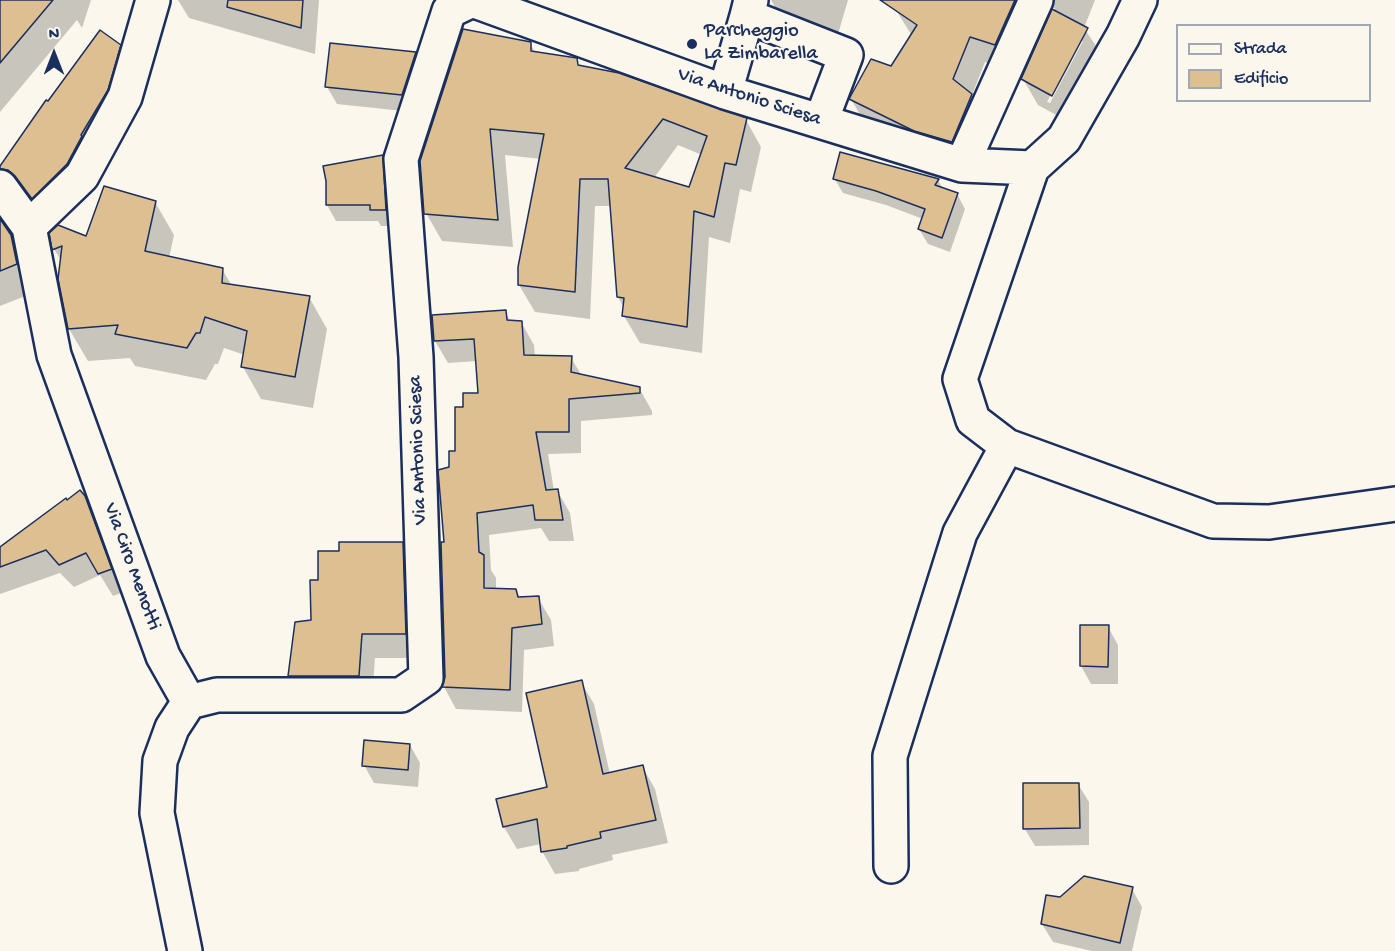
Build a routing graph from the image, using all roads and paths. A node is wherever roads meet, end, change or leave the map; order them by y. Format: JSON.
{"nodes":[{"id":1,"x":153,"y":0,"type":"edge"},
{"id":2,"x":472,"y":0,"type":"edge"},
{"id":3,"x":1036,"y":0,"type":"edge"},
{"id":4,"x":1140,"y":0,"type":"edge"},
{"id":5,"x":749,"y":8,"type":"edge"},
{"id":6,"x":726,"y":92,"type":"junction"},
{"id":7,"x":821,"y":122,"type":"junction"},
{"id":8,"x":962,"y":165,"type":"junction"},
{"id":9,"x":1032,"y":168,"type":"junction"},
{"id":10,"x":0,"y":186,"type":"edge"},
{"id":11,"x":29,"y":227,"type":"junction"},
{"id":12,"x":1007,"y":446,"type":"junction"},
{"id":13,"x":1395,"y":504,"type":"edge"},
{"id":14,"x":189,"y":702,"type":"junction"},
{"id":15,"x":891,"y":866,"type":"dead end"},
{"id":16,"x":185,"y":951,"type":"edge"}],
"edges":[{"from":1,"to":11,"type":"street"},
{"from":2,"to":6,"type":"street","name":"Via Antonio Sciesa"},
{"from":2,"to":14,"type":"street","name":"Via Antonio Sciesa"},
{"from":3,"to":8,"type":"street"},
{"from":4,"to":9,"type":"street"},
{"from":5,"to":6,"type":"street"},
{"from":5,"to":7,"type":"street"},
{"from":6,"to":7,"type":"street","name":"Via Antonio Sciesa"},
{"from":7,"to":8,"type":"street","name":"Via Antonio Sciesa"},
{"from":8,"to":9,"type":"street","name":"Via Antonio Sciesa"},
{"from":9,"to":12,"type":"street"},
{"from":10,"to":11,"type":"street","name":"Via Ciro Menotti"},
{"from":11,"to":14,"type":"street","name":"Via Ciro Menotti"},
{"from":12,"to":13,"type":"street"},
{"from":12,"to":15,"type":"street"},
{"from":14,"to":16,"type":"street"}]}
